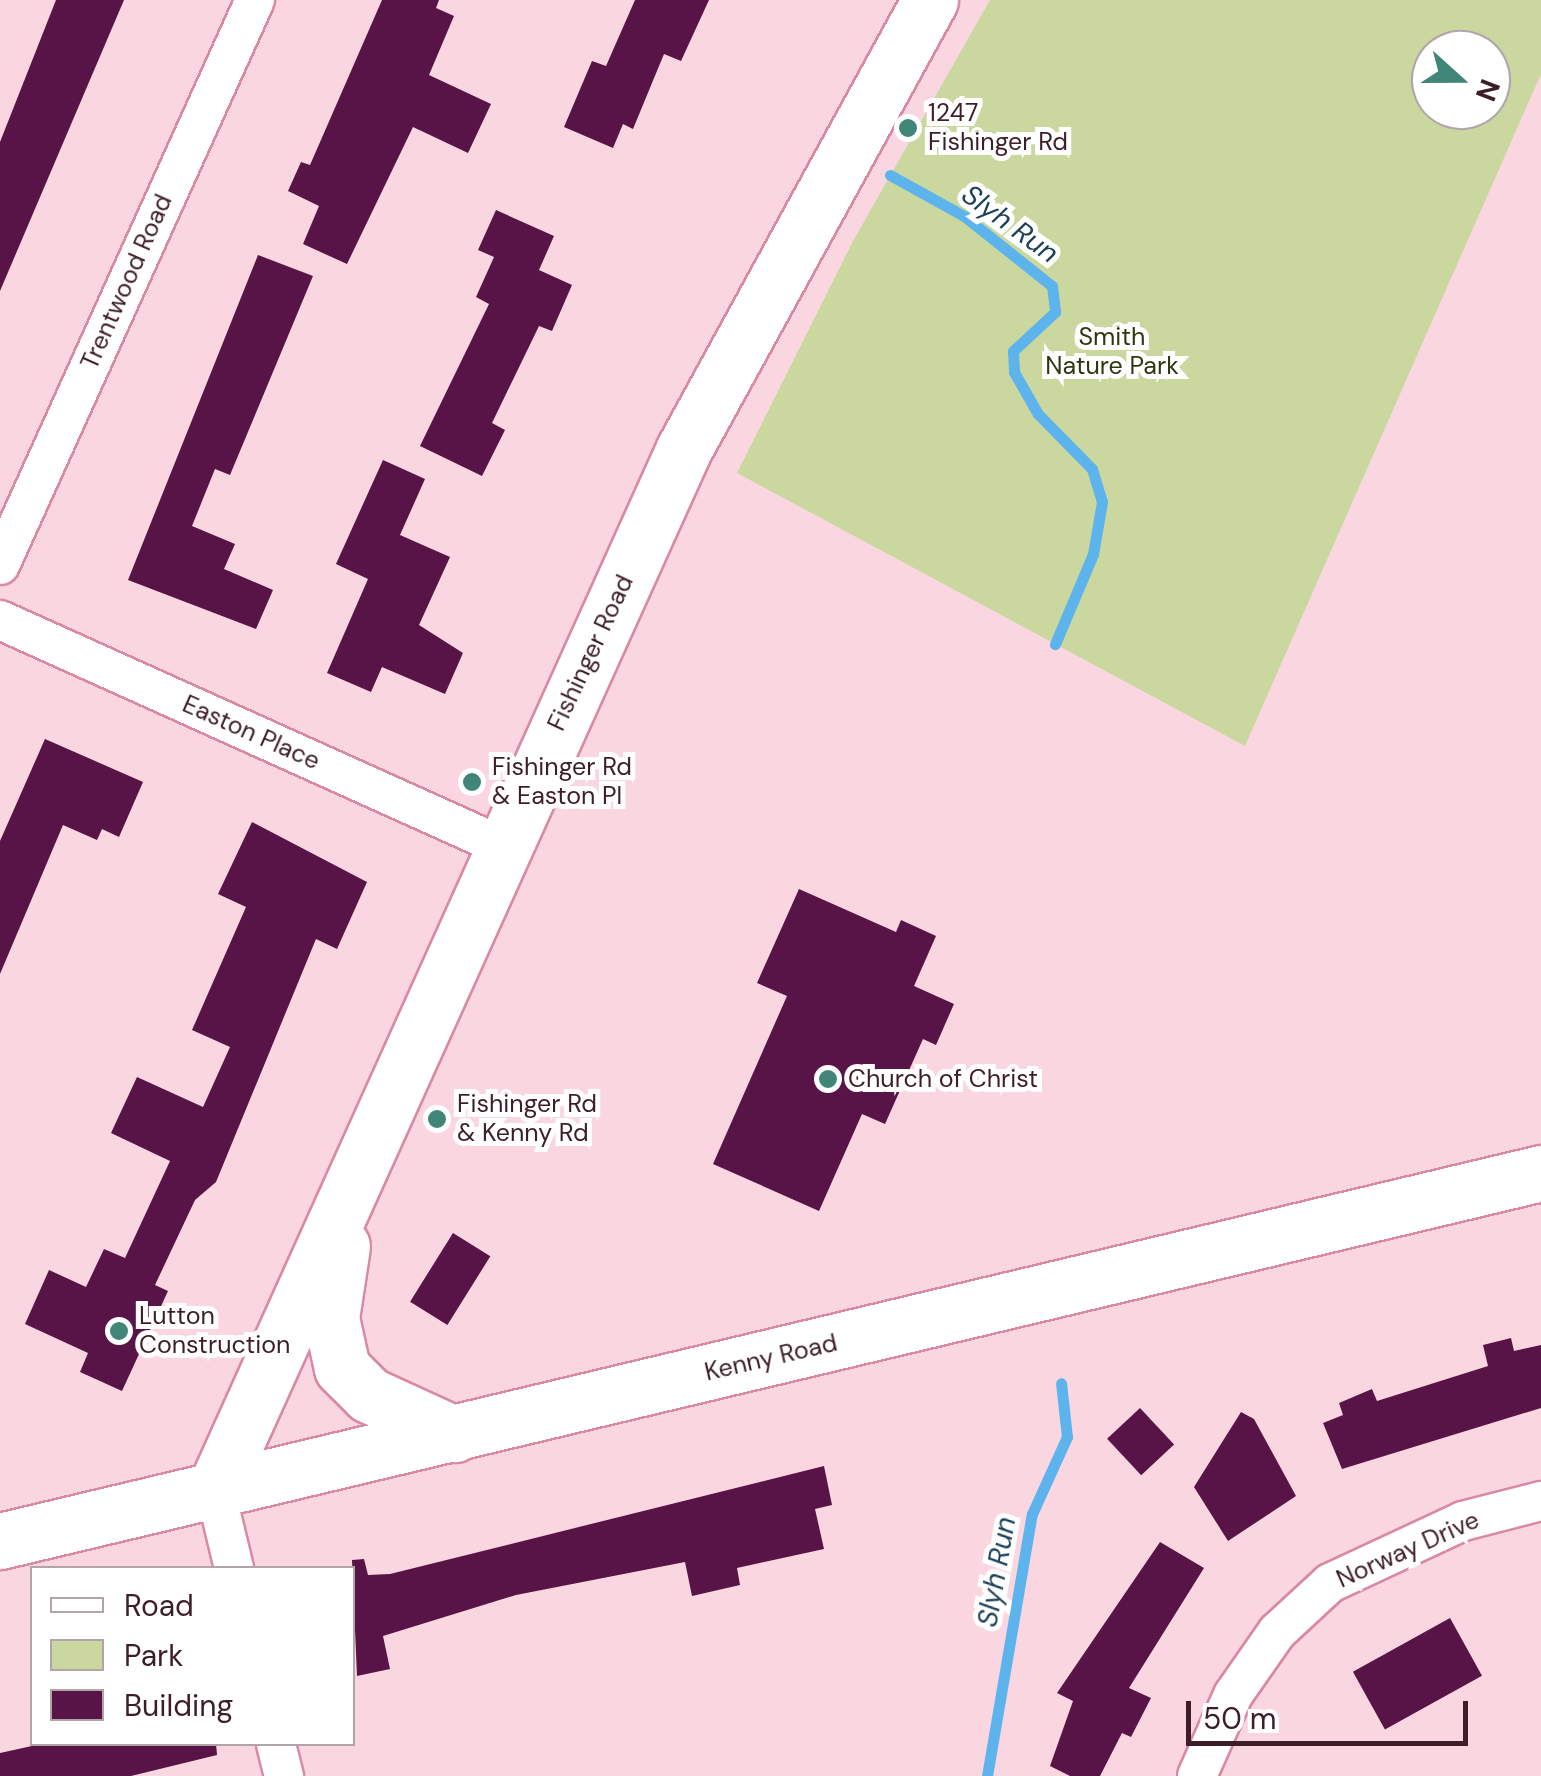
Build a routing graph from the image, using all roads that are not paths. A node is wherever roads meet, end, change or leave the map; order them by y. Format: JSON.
{"nodes":[{"id":1,"x":255,"y":0,"type":"edge"},
{"id":2,"x":930,"y":0,"type":"edge"},
{"id":3,"x":0,"y":565,"type":"edge"},
{"id":4,"x":0,"y":620,"type":"edge"},
{"id":5,"x":502,"y":846,"type":"junction"},
{"id":6,"x":1541,"y":1173,"type":"edge"},
{"id":7,"x":354,"y":1174,"type":"junction"},
{"id":8,"x":454,"y":1434,"type":"junction"},
{"id":9,"x":215,"y":1490,"type":"junction"},
{"id":10,"x":1541,"y":1501,"type":"edge"},
{"id":11,"x":0,"y":1541,"type":"edge"},
{"id":12,"x":234,"y":1566,"type":"edge"},
{"id":13,"x":276,"y":1746,"type":"edge"},
{"id":14,"x":284,"y":1776,"type":"edge"},
{"id":15,"x":1197,"y":1776,"type":"edge"}],
"edges":[{"from":1,"to":3,"type":"street","name":"Trentwood Road"},
{"from":2,"to":5,"type":"main road","name":"Fishinger Road"},
{"from":4,"to":5,"type":"street","name":"Easton Place"},
{"from":5,"to":7,"type":"main road","name":"Fishinger Road"},
{"from":6,"to":8,"type":"main road","name":"Kenny Road"},
{"from":7,"to":8,"type":"main road"},
{"from":7,"to":9,"type":"main road","name":"Fishinger Road"},
{"from":8,"to":9,"type":"main road","name":"Kenny Road"},
{"from":9,"to":11,"type":"main road","name":"Kenny Road"},
{"from":9,"to":12,"type":"street"},
{"from":10,"to":15,"type":"street","name":"Norway Drive"},
{"from":13,"to":14,"type":"street"}]}
